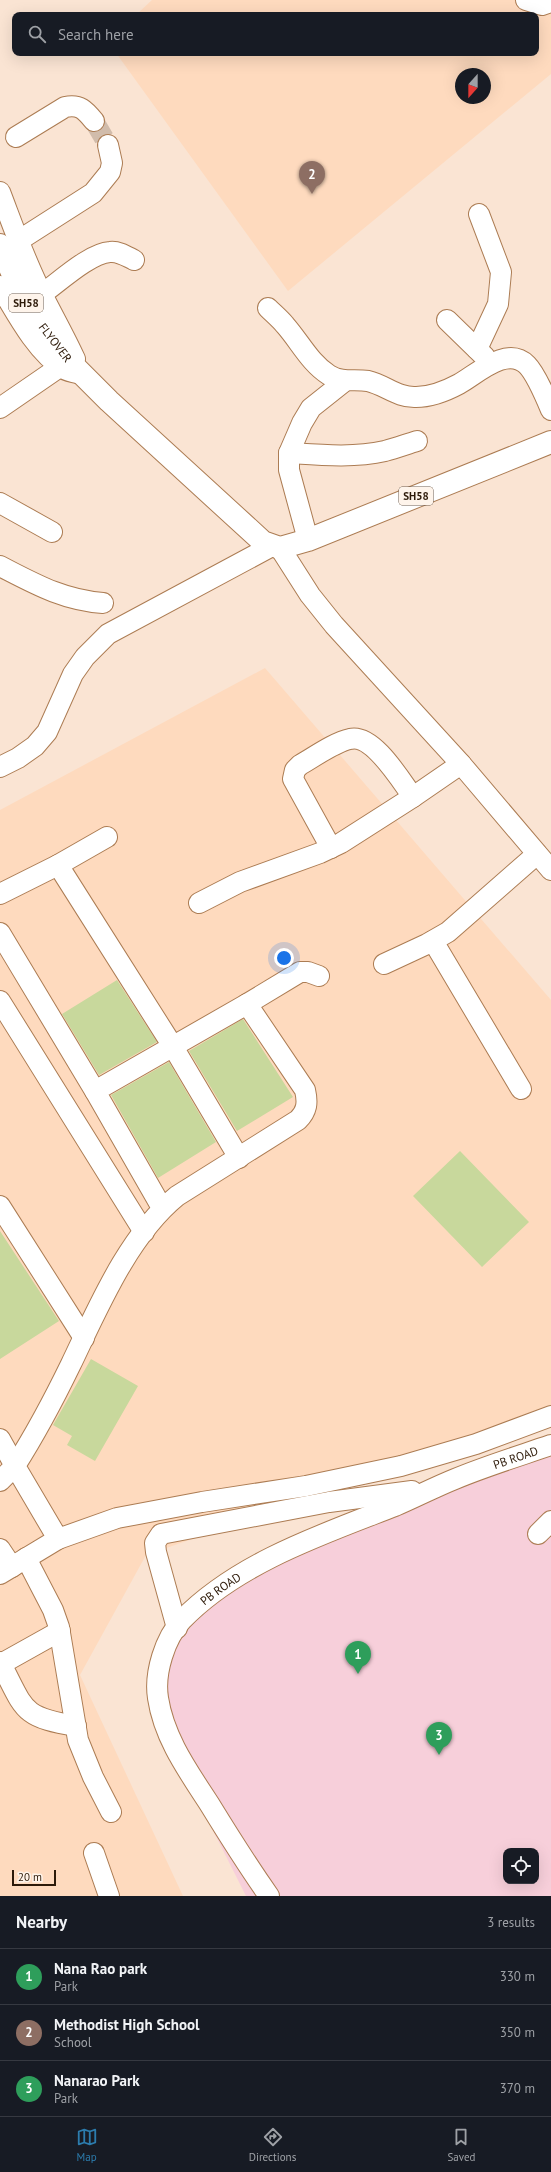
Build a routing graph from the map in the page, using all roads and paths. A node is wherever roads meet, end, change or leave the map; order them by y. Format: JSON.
{"nodes":[{"id":1,"x":526,"y":0,"type":"edge"},
{"id":2,"x":551,"y":2,"type":"edge"},
{"id":3,"x":94,"y":121,"type":"tunnel mouth"},
{"id":4,"x":16,"y":136,"type":"dead end"},
{"id":5,"x":108,"y":145,"type":"tunnel mouth"},
{"id":6,"x":0,"y":192,"type":"edge"},
{"id":7,"x":479,"y":214,"type":"dead end"},
{"id":8,"x":9,"y":243,"type":"edge"},
{"id":9,"x":134,"y":260,"type":"dead end"},
{"id":10,"x":0,"y":286,"type":"edge"},
{"id":11,"x":42,"y":294,"type":"junction"},
{"id":12,"x":6,"y":308,"type":"edge"},
{"id":13,"x":268,"y":308,"type":"dead end"},
{"id":14,"x":447,"y":320,"type":"dead end"},
{"id":15,"x":477,"y":349,"type":"junction"},
{"id":16,"x":62,"y":360,"type":"junction"},
{"id":17,"x":492,"y":364,"type":"junction"},
{"id":18,"x":82,"y":374,"type":"junction"},
{"id":19,"x":345,"y":381,"type":"junction"},
{"id":20,"x":0,"y":408,"type":"edge"},
{"id":21,"x":551,"y":408,"type":"edge"},
{"id":22,"x":418,"y":441,"type":"dead end"},
{"id":23,"x":551,"y":442,"type":"edge"},
{"id":24,"x":289,"y":453,"type":"junction"},
{"id":25,"x":0,"y":503,"type":"edge"},
{"id":26,"x":52,"y":532,"type":"dead end"},
{"id":27,"x":308,"y":540,"type":"junction"},
{"id":28,"x":276,"y":547,"type":"junction"},
{"id":29,"x":0,"y":566,"type":"edge"},
{"id":30,"x":104,"y":603,"type":"dead end"},
{"id":31,"x":461,"y":764,"type":"junction"},
{"id":32,"x":0,"y":768,"type":"edge"},
{"id":33,"x":413,"y":797,"type":"junction"},
{"id":34,"x":108,"y":837,"type":"dead end"},
{"id":35,"x":331,"y":848,"type":"junction"},
{"id":36,"x":538,"y":854,"type":"junction"},
{"id":37,"x":58,"y":865,"type":"junction"},
{"id":38,"x":551,"y":870,"type":"edge"},
{"id":39,"x":0,"y":894,"type":"edge"},
{"id":40,"x":199,"y":903,"type":"dead end"},
{"id":41,"x":0,"y":933,"type":"edge"},
{"id":42,"x":433,"y":941,"type":"junction"},
{"id":43,"x":384,"y":964,"type":"dead end"},
{"id":44,"x":319,"y":976,"type":"dead end"},
{"id":45,"x":0,"y":1001,"type":"edge"},
{"id":46,"x":247,"y":1004,"type":"junction"},
{"id":47,"x":172,"y":1045,"type":"junction"},
{"id":48,"x":521,"y":1089,"type":"dead end"},
{"id":49,"x":95,"y":1091,"type":"junction"},
{"id":50,"x":239,"y":1158,"type":"junction"},
{"id":51,"x":0,"y":1206,"type":"edge"},
{"id":52,"x":162,"y":1208,"type":"junction"},
{"id":53,"x":144,"y":1232,"type":"junction"},
{"id":54,"x":84,"y":1338,"type":"junction"},
{"id":55,"x":551,"y":1416,"type":"edge"},
{"id":56,"x":0,"y":1439,"type":"edge"},
{"id":57,"x":551,"y":1445,"type":"edge"},
{"id":58,"x":15,"y":1466,"type":"junction"},
{"id":59,"x":0,"y":1481,"type":"edge"},
{"id":60,"x":435,"y":1488,"type":"junction"},
{"id":61,"x":58,"y":1539,"type":"junction"},
{"id":62,"x":0,"y":1550,"type":"edge"},
{"id":63,"x":13,"y":1566,"type":"edge"},
{"id":64,"x":177,"y":1628,"type":"junction"},
{"id":65,"x":60,"y":1631,"type":"junction"},
{"id":66,"x":1,"y":1663,"type":"edge"},
{"id":67,"x":76,"y":1726,"type":"junction"},
{"id":68,"x":111,"y":1812,"type":"dead end"},
{"id":69,"x":94,"y":1853,"type":"dead end"},
{"id":70,"x":109,"y":1896,"type":"edge"},
{"id":71,"x":269,"y":1896,"type":"edge"}],
"edges":[{"from":1,"to":2,"type":"street"},
{"from":3,"to":4,"type":"street"},
{"from":5,"to":8,"type":"street"},
{"from":6,"to":8,"type":"street"},
{"from":7,"to":15,"type":"street"},
{"from":8,"to":11,"type":"street"},
{"from":8,"to":16,"type":"main road","name":"FLYOVER","number":"SH58"},
{"from":9,"to":11,"type":"street"},
{"from":10,"to":12,"type":"street"},
{"from":11,"to":18,"type":"street"},
{"from":12,"to":16,"type":"street"},
{"from":13,"to":19,"type":"street"},
{"from":14,"to":15,"type":"street"},
{"from":15,"to":17,"type":"street"},
{"from":16,"to":18,"type":"main road","name":"FLYOVER","number":"SH58"},
{"from":16,"to":20,"type":"street"},
{"from":17,"to":19,"type":"street"},
{"from":17,"to":21,"type":"street"},
{"from":18,"to":28,"type":"main road","number":"SH58"},
{"from":19,"to":24,"type":"street"},
{"from":22,"to":24,"type":"street"},
{"from":23,"to":27,"type":"main road","number":"SH58"},
{"from":24,"to":27,"type":"street"},
{"from":25,"to":26,"type":"street"},
{"from":27,"to":28,"type":"main road","number":"SH58"},
{"from":28,"to":31,"type":"street"},
{"from":28,"to":32,"type":"street"},
{"from":29,"to":30,"type":"street"},
{"from":31,"to":33,"type":"street"},
{"from":31,"to":36,"type":"street"},
{"from":33,"to":35,"type":"street"},
{"from":33,"to":35,"type":"street"},
{"from":34,"to":37,"type":"street"},
{"from":35,"to":40,"type":"street"},
{"from":36,"to":38,"type":"street"},
{"from":36,"to":42,"type":"street"},
{"from":37,"to":39,"type":"street"},
{"from":37,"to":47,"type":"street"},
{"from":41,"to":49,"type":"street"},
{"from":42,"to":43,"type":"street"},
{"from":42,"to":48,"type":"street"},
{"from":44,"to":46,"type":"street"},
{"from":45,"to":53,"type":"street"},
{"from":46,"to":47,"type":"street"},
{"from":46,"to":50,"type":"street"},
{"from":47,"to":49,"type":"street"},
{"from":47,"to":50,"type":"street"},
{"from":49,"to":52,"type":"street"},
{"from":50,"to":52,"type":"street"},
{"from":51,"to":54,"type":"street"},
{"from":52,"to":53,"type":"street"},
{"from":53,"to":54,"type":"street"},
{"from":54,"to":58,"type":"street"},
{"from":55,"to":61,"type":"street"},
{"from":56,"to":58,"type":"street"},
{"from":57,"to":60,"type":"street","name":"PB ROAD"},
{"from":58,"to":59,"type":"street"},
{"from":58,"to":61,"type":"street"},
{"from":60,"to":64,"type":"street","name":"PB ROAD"},
{"from":60,"to":64,"type":"street"},
{"from":61,"to":63,"type":"street"},
{"from":62,"to":63,"type":"street"},
{"from":63,"to":65,"type":"street"},
{"from":64,"to":71,"type":"street","name":"PB ROAD"},
{"from":65,"to":66,"type":"street"},
{"from":65,"to":67,"type":"street"},
{"from":66,"to":67,"type":"street"},
{"from":67,"to":68,"type":"street"},
{"from":69,"to":70,"type":"street"}]}
